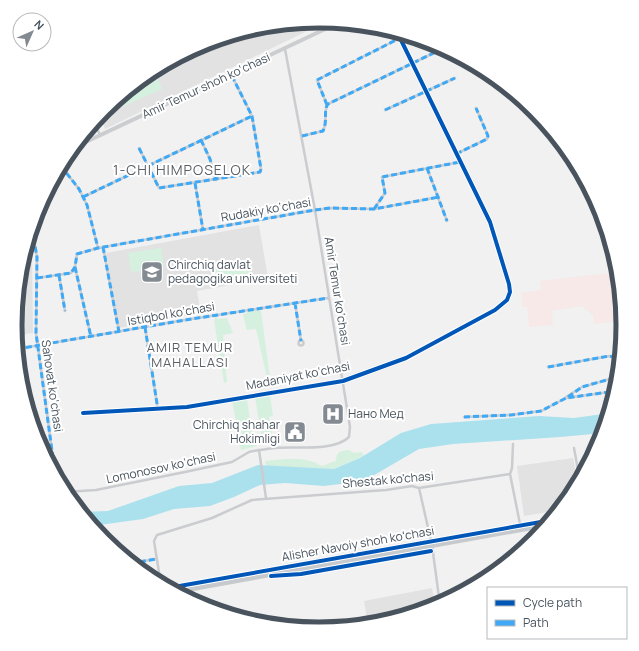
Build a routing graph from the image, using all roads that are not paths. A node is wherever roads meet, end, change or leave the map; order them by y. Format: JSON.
{"nodes":[{"id":1,"x":327,"y":28,"type":"edge"},
{"id":2,"x":398,"y":39,"type":"edge"},
{"id":3,"x":401,"y":40,"type":"edge"},
{"id":4,"x":286,"y":48,"type":"junction"},
{"id":5,"x":436,"y":52,"type":"edge"},
{"id":6,"x":413,"y":64,"type":"junction"},
{"id":7,"x":231,"y":74,"type":"junction"},
{"id":8,"x":455,"y":78,"type":"dead end"},
{"id":9,"x":426,"y":91,"type":"junction"},
{"id":10,"x":327,"y":106,"type":"junction"},
{"id":11,"x":476,"y":108,"type":"dead end"},
{"id":12,"x":385,"y":110,"type":"dead end"},
{"id":13,"x":252,"y":116,"type":"junction"},
{"id":14,"x":97,"y":128,"type":"edge"},
{"id":15,"x":100,"y":135,"type":"junction"},
{"id":16,"x":302,"y":136,"type":"junction"},
{"id":17,"x":201,"y":140,"type":"junction"},
{"id":18,"x":84,"y":143,"type":"edge"},
{"id":19,"x":139,"y":148,"type":"dead end"},
{"id":20,"x":456,"y":154,"type":"junction"},
{"id":21,"x":460,"y":162,"type":"junction"},
{"id":22,"x":149,"y":166,"type":"junction"},
{"id":23,"x":427,"y":168,"type":"junction"},
{"id":24,"x":65,"y":172,"type":"edge"},
{"id":25,"x":216,"y":180,"type":"junction"},
{"id":26,"x":195,"y":183,"type":"junction"},
{"id":27,"x":83,"y":197,"type":"junction"},
{"id":28,"x":439,"y":197,"type":"junction"},
{"id":29,"x":374,"y":208,"type":"junction"},
{"id":30,"x":315,"y":210,"type":"junction"},
{"id":31,"x":447,"y":221,"type":"dead end"},
{"id":32,"x":204,"y":230,"type":"junction"},
{"id":33,"x":34,"y":242,"type":"edge"},
{"id":34,"x":102,"y":247,"type":"junction"},
{"id":35,"x":98,"y":248,"type":"junction"},
{"id":36,"x":75,"y":267,"type":"junction"},
{"id":37,"x":59,"y":275,"type":"junction"},
{"id":38,"x":37,"y":278,"type":"junction"},
{"id":39,"x":328,"y":298,"type":"junction"},
{"id":40,"x":295,"y":303,"type":"junction"},
{"id":41,"x":64,"y":311,"type":"dead end"},
{"id":42,"x":145,"y":327,"type":"junction"},
{"id":43,"x":119,"y":332,"type":"junction"},
{"id":44,"x":91,"y":337,"type":"junction"},
{"id":45,"x":301,"y":341,"type":"dead end"},
{"id":46,"x":37,"y":346,"type":"junction"},
{"id":47,"x":23,"y":348,"type":"edge"},
{"id":48,"x":615,"y":357,"type":"edge"},
{"id":49,"x":548,"y":368,"type":"dead end"},
{"id":50,"x":610,"y":379,"type":"dead end"},
{"id":51,"x":343,"y":381,"type":"junction"},
{"id":52,"x":609,"y":392,"type":"edge"},
{"id":53,"x":566,"y":398,"type":"junction"},
{"id":54,"x":158,"y":410,"type":"junction"},
{"id":55,"x":83,"y":413,"type":"dead end"},
{"id":56,"x":464,"y":417,"type":"dead end"},
{"id":57,"x":513,"y":444,"type":"dead end"},
{"id":58,"x":574,"y":448,"type":"dead end"},
{"id":59,"x":259,"y":450,"type":"junction"},
{"id":60,"x":53,"y":456,"type":"edge"},
{"id":61,"x":578,"y":472,"type":"edge"},
{"id":62,"x":510,"y":474,"type":"junction"},
{"id":63,"x":419,"y":488,"type":"junction"},
{"id":64,"x":72,"y":492,"type":"edge"},
{"id":65,"x":266,"y":498,"type":"junction"},
{"id":66,"x":544,"y":521,"type":"edge"},
{"id":67,"x":520,"y":524,"type":"junction"},
{"id":68,"x":539,"y":527,"type":"edge"},
{"id":69,"x":431,"y":546,"type":"junction"},
{"id":70,"x":157,"y":558,"type":"junction"},
{"id":71,"x":138,"y":562,"type":"edge"},
{"id":72,"x":160,"y":576,"type":"edge"},
{"id":73,"x":178,"y":586,"type":"edge"},
{"id":74,"x":185,"y":590,"type":"edge"},
{"id":75,"x":439,"y":597,"type":"edge"}],
"edges":[{"from":1,"to":4,"type":"main road","name":"Amir Temur shoh ko‘chasi"},
{"from":2,"to":10,"type":"street"},
{"from":3,"to":6,"type":"street"},
{"from":4,"to":7,"type":"main road","name":"Amir Temur shoh ko‘chasi"},
{"from":4,"to":16,"type":"street","name":"Amir Temur ko‘chasi"},
{"from":5,"to":6,"type":"street"},
{"from":6,"to":9,"type":"street"},
{"from":6,"to":10,"type":"street"},
{"from":7,"to":13,"type":"street"},
{"from":7,"to":15,"type":"main road","name":"Amir Temur shoh ko‘chasi"},
{"from":8,"to":9,"type":"street"},
{"from":9,"to":12,"type":"street"},
{"from":9,"to":20,"type":"street"},
{"from":10,"to":16,"type":"street"},
{"from":11,"to":20,"type":"street"},
{"from":13,"to":17,"type":"street"},
{"from":13,"to":25,"type":"street"},
{"from":14,"to":15,"type":"street"},
{"from":15,"to":18,"type":"main road","name":"Amir Temur shoh ko‘chasi"},
{"from":16,"to":30,"type":"street","name":"Amir Temur ko‘chasi"},
{"from":17,"to":22,"type":"street"},
{"from":17,"to":25,"type":"street"},
{"from":19,"to":22,"type":"street"},
{"from":20,"to":21,"type":"street"},
{"from":21,"to":23,"type":"street"},
{"from":21,"to":51,"type":"street","name":"Madaniyat ko‘chasi"},
{"from":22,"to":26,"type":"street"},
{"from":22,"to":27,"type":"street"},
{"from":23,"to":28,"type":"street"},
{"from":23,"to":29,"type":"street"},
{"from":24,"to":27,"type":"street"},
{"from":25,"to":26,"type":"street"},
{"from":26,"to":32,"type":"street"},
{"from":27,"to":35,"type":"street"},
{"from":28,"to":29,"type":"street","name":"Rudakiy ko‘chasi"},
{"from":28,"to":31,"type":"street"},
{"from":29,"to":30,"type":"street","name":"Rudakiy ko‘chasi"},
{"from":30,"to":32,"type":"street","name":"Rudakiy ko‘chasi"},
{"from":30,"to":39,"type":"street","name":"Amir Temur ko‘chasi"},
{"from":32,"to":34,"type":"street","name":"Rudakiy ko‘chasi"},
{"from":33,"to":38,"type":"street","name":"Sahovat ko‘chasi"},
{"from":34,"to":35,"type":"street","name":"Rudakiy ko‘chasi"},
{"from":34,"to":43,"type":"street"},
{"from":35,"to":36,"type":"street","name":"Rudakiy ko‘chasi"},
{"from":36,"to":37,"type":"street"},
{"from":36,"to":44,"type":"street"},
{"from":37,"to":38,"type":"street"},
{"from":37,"to":41,"type":"street"},
{"from":38,"to":46,"type":"street","name":"Sahovat ko‘chasi"},
{"from":39,"to":40,"type":"street","name":"Istiqbol ko‘chasi"},
{"from":39,"to":51,"type":"street","name":"Amir Temur ko‘chasi"},
{"from":40,"to":42,"type":"street","name":"Istiqbol ko‘chasi"},
{"from":40,"to":45,"type":"street"},
{"from":42,"to":43,"type":"street","name":"Istiqbol ko‘chasi"},
{"from":42,"to":54,"type":"street"},
{"from":43,"to":44,"type":"street","name":"Istiqbol ko‘chasi"},
{"from":44,"to":46,"type":"street","name":"Istiqbol ko‘chasi"},
{"from":46,"to":47,"type":"street","name":"Istiqbol ko‘chasi"},
{"from":46,"to":60,"type":"street","name":"Sahovat ko‘chasi"},
{"from":48,"to":49,"type":"street"},
{"from":50,"to":53,"type":"street"},
{"from":51,"to":54,"type":"street","name":"Madaniyat ko‘chasi"},
{"from":51,"to":59,"type":"street","name":"Amir Temur ko‘chasi"},
{"from":52,"to":53,"type":"street"},
{"from":53,"to":56,"type":"street"},
{"from":54,"to":55,"type":"street","name":"Madaniyat ko‘chasi"},
{"from":57,"to":62,"type":"street"},
{"from":58,"to":61,"type":"street"},
{"from":59,"to":64,"type":"street","name":"Lomonosov ko‘chasi"},
{"from":59,"to":65,"type":"street"},
{"from":62,"to":63,"type":"street","name":"Shestak ko'chasi"},
{"from":62,"to":67,"type":"street"},
{"from":63,"to":65,"type":"street","name":"Shestak ko'chasi"},
{"from":63,"to":69,"type":"street"},
{"from":65,"to":70,"type":"street","name":"Shestak ko'chasi"},
{"from":66,"to":67,"type":"main road","name":"Alisher Navoiy shoh koʻchasi"},
{"from":67,"to":69,"type":"main road","name":"Alisher Navoiy shoh koʻchasi"},
{"from":68,"to":69,"type":"main road","name":"Alisher Navoiy shoh koʻchasi"},
{"from":69,"to":73,"type":"main road","name":"Alisher Navoiy shoh koʻchasi"},
{"from":69,"to":74,"type":"main road","name":"Alisher Navoiy shoh koʻchasi"},
{"from":69,"to":75,"type":"street"},
{"from":70,"to":71,"type":"street"},
{"from":70,"to":72,"type":"street"}]}
